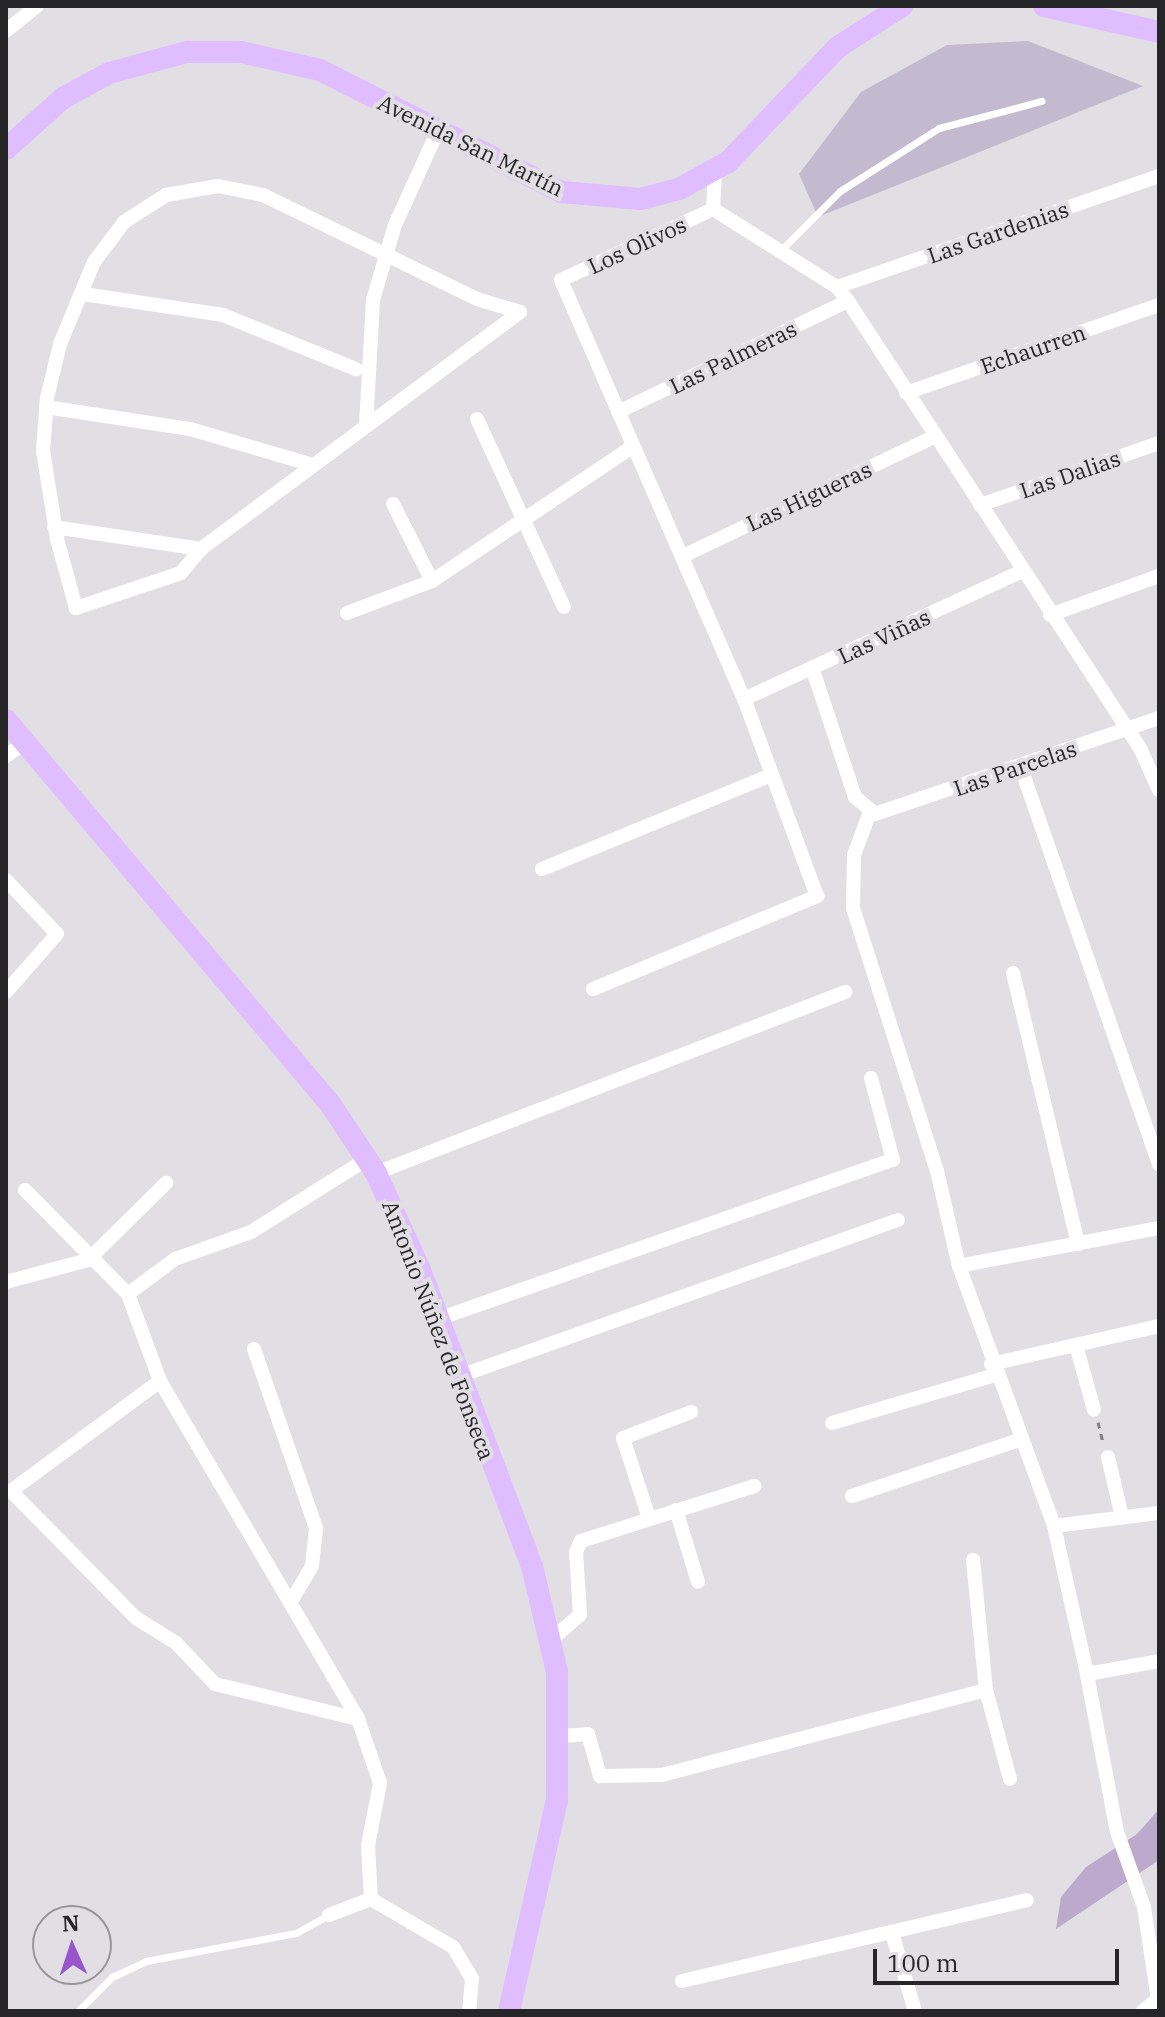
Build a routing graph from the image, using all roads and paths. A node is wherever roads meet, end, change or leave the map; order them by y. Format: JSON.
{"nodes":[{"id":1,"x":37,"y":6,"type":"edge"},
{"id":2,"x":902,"y":6,"type":"edge"},
{"id":3,"x":1044,"y":6,"type":"edge"},
{"id":4,"x":6,"y":31,"type":"edge"},
{"id":5,"x":1159,"y":32,"type":"edge"},
{"id":6,"x":1041,"y":101,"type":"dead end"},
{"id":7,"x":438,"y":130,"type":"junction"},
{"id":8,"x":6,"y":149,"type":"edge"},
{"id":9,"x":715,"y":172,"type":"junction"},
{"id":10,"x":1159,"y":176,"type":"edge"},
{"id":11,"x":713,"y":209,"type":"junction"},
{"id":12,"x":780,"y":251,"type":"junction"},
{"id":13,"x":385,"y":255,"type":"junction"},
{"id":14,"x":837,"y":287,"type":"junction"},
{"id":15,"x":83,"y":294,"type":"junction"},
{"id":16,"x":848,"y":301,"type":"junction"},
{"id":17,"x":1159,"y":305,"type":"edge"},
{"id":18,"x":356,"y":369,"type":"dead end"},
{"id":19,"x":906,"y":393,"type":"junction"},
{"id":20,"x":46,"y":407,"type":"junction"},
{"id":21,"x":618,"y":412,"type":"junction"},
{"id":22,"x":477,"y":419,"type":"dead end"},
{"id":23,"x":366,"y":426,"type":"junction"},
{"id":24,"x":936,"y":436,"type":"junction"},
{"id":25,"x":1159,"y":443,"type":"edge"},
{"id":26,"x":632,"y":447,"type":"junction"},
{"id":27,"x":313,"y":465,"type":"junction"},
{"id":28,"x":393,"y":504,"type":"dead end"},
{"id":29,"x":980,"y":505,"type":"junction"},
{"id":30,"x":525,"y":517,"type":"junction"},
{"id":31,"x":54,"y":527,"type":"junction"},
{"id":32,"x":201,"y":549,"type":"junction"},
{"id":33,"x":683,"y":556,"type":"junction"},
{"id":34,"x":1022,"y":571,"type":"junction"},
{"id":35,"x":1159,"y":576,"type":"edge"},
{"id":36,"x":432,"y":581,"type":"junction"},
{"id":37,"x":564,"y":607,"type":"dead end"},
{"id":38,"x":347,"y":613,"type":"dead end"},
{"id":39,"x":1050,"y":615,"type":"junction"},
{"id":40,"x":813,"y":670,"type":"junction"},
{"id":41,"x":744,"y":699,"type":"junction"},
{"id":42,"x":1159,"y":718,"type":"edge"},
{"id":43,"x":6,"y":720,"type":"edge"},
{"id":44,"x":1123,"y":731,"type":"junction"},
{"id":45,"x":25,"y":742,"type":"junction"},
{"id":46,"x":6,"y":756,"type":"edge"},
{"id":47,"x":1020,"y":765,"type":"junction"},
{"id":48,"x":771,"y":775,"type":"junction"},
{"id":49,"x":1159,"y":790,"type":"edge"},
{"id":50,"x":870,"y":812,"type":"junction"},
{"id":51,"x":542,"y":869,"type":"dead end"},
{"id":52,"x":6,"y":880,"type":"edge"},
{"id":53,"x":1013,"y":973,"type":"dead end"},
{"id":54,"x":593,"y":989,"type":"dead end"},
{"id":55,"x":6,"y":992,"type":"edge"},
{"id":56,"x":845,"y":992,"type":"dead end"},
{"id":57,"x":871,"y":1078,"type":"dead end"},
{"id":58,"x":1152,"y":1123,"type":"edge"},
{"id":59,"x":1159,"y":1164,"type":"edge"},
{"id":60,"x":371,"y":1166,"type":"junction"},
{"id":61,"x":166,"y":1183,"type":"dead end"},
{"id":62,"x":25,"y":1190,"type":"dead end"},
{"id":63,"x":898,"y":1220,"type":"dead end"},
{"id":64,"x":1159,"y":1228,"type":"edge"},
{"id":65,"x":1078,"y":1244,"type":"junction"},
{"id":66,"x":88,"y":1260,"type":"junction"},
{"id":67,"x":959,"y":1266,"type":"junction"},
{"id":68,"x":6,"y":1282,"type":"edge"},
{"id":69,"x":128,"y":1294,"type":"junction"},
{"id":70,"x":438,"y":1319,"type":"junction"},
{"id":71,"x":1159,"y":1326,"type":"edge"},
{"id":72,"x":1076,"y":1345,"type":"junction"},
{"id":73,"x":254,"y":1349,"type":"dead end"},
{"id":74,"x":993,"y":1369,"type":"junction"},
{"id":75,"x":457,"y":1377,"type":"junction"},
{"id":76,"x":160,"y":1381,"type":"junction"},
{"id":77,"x":1094,"y":1410,"type":"joint"},
{"id":78,"x":691,"y":1412,"type":"dead end"},
{"id":79,"x":832,"y":1423,"type":"dead end"},
{"id":80,"x":1022,"y":1439,"type":"junction"},
{"id":81,"x":1108,"y":1457,"type":"joint"},
{"id":82,"x":754,"y":1486,"type":"dead end"},
{"id":83,"x":852,"y":1496,"type":"dead end"},
{"id":84,"x":676,"y":1510,"type":"junction"},
{"id":85,"x":1159,"y":1513,"type":"edge"},
{"id":86,"x":1122,"y":1517,"type":"junction"},
{"id":87,"x":649,"y":1518,"type":"junction"},
{"id":88,"x":1054,"y":1526,"type":"junction"},
{"id":89,"x":973,"y":1560,"type":"dead end"},
{"id":90,"x":698,"y":1582,"type":"dead end"},
{"id":91,"x":290,"y":1603,"type":"junction"},
{"id":92,"x":551,"y":1640,"type":"junction"},
{"id":93,"x":1159,"y":1661,"type":"edge"},
{"id":94,"x":1087,"y":1674,"type":"junction"},
{"id":95,"x":986,"y":1690,"type":"junction"},
{"id":96,"x":358,"y":1719,"type":"junction"},
{"id":97,"x":561,"y":1736,"type":"junction"},
{"id":98,"x":1010,"y":1779,"type":"dead end"},
{"id":99,"x":371,"y":1899,"type":"junction"},
{"id":100,"x":1027,"y":1900,"type":"dead end"},
{"id":101,"x":329,"y":1915,"type":"joint"},
{"id":102,"x":892,"y":1933,"type":"junction"},
{"id":103,"x":682,"y":1981,"type":"dead end"},
{"id":104,"x":1158,"y":1999,"type":"edge"},
{"id":105,"x":78,"y":2011,"type":"edge"},
{"id":106,"x":469,"y":2011,"type":"edge"},
{"id":107,"x":509,"y":2011,"type":"edge"},
{"id":108,"x":915,"y":2011,"type":"edge"},
{"id":109,"x":1143,"y":2011,"type":"edge"}],
"edges":[{"from":1,"to":4,"type":"street"},
{"from":2,"to":9,"type":"main road","name":"Avenida San Martín"},
{"from":3,"to":5,"type":"main road"},
{"from":6,"to":12,"type":"lane"},
{"from":7,"to":8,"type":"main road","name":"Avenida San Martín"},
{"from":7,"to":9,"type":"main road","name":"Avenida San Martín"},
{"from":7,"to":13,"type":"street"},
{"from":9,"to":11,"type":"street"},
{"from":10,"to":14,"type":"street","name":"Las Gardenias"},
{"from":11,"to":12,"type":"street"},
{"from":11,"to":21,"type":"street","name":"Los Olivos"},
{"from":12,"to":14,"type":"street"},
{"from":13,"to":15,"type":"street"},
{"from":13,"to":23,"type":"street"},
{"from":13,"to":23,"type":"street"},
{"from":14,"to":16,"type":"street"},
{"from":15,"to":18,"type":"street"},
{"from":15,"to":20,"type":"street"},
{"from":16,"to":19,"type":"street"},
{"from":16,"to":21,"type":"street","name":"Las Palmeras"},
{"from":17,"to":19,"type":"street","name":"Echaurren"},
{"from":19,"to":24,"type":"street"},
{"from":20,"to":27,"type":"street"},
{"from":20,"to":31,"type":"street"},
{"from":21,"to":26,"type":"street"},
{"from":22,"to":30,"type":"street"},
{"from":23,"to":27,"type":"street"},
{"from":24,"to":29,"type":"street"},
{"from":24,"to":33,"type":"street","name":"Las Higueras"},
{"from":25,"to":29,"type":"street","name":"Las Dalias"},
{"from":26,"to":30,"type":"street"},
{"from":26,"to":33,"type":"street"},
{"from":27,"to":32,"type":"street"},
{"from":28,"to":36,"type":"street"},
{"from":29,"to":34,"type":"street"},
{"from":30,"to":36,"type":"street"},
{"from":30,"to":37,"type":"street"},
{"from":31,"to":32,"type":"street"},
{"from":31,"to":32,"type":"street"},
{"from":33,"to":41,"type":"street"},
{"from":34,"to":39,"type":"street"},
{"from":34,"to":40,"type":"street","name":"Las Viñas"},
{"from":35,"to":39,"type":"street"},
{"from":36,"to":38,"type":"street"},
{"from":39,"to":44,"type":"street"},
{"from":40,"to":41,"type":"street","name":"Las Viñas"},
{"from":40,"to":50,"type":"street"},
{"from":41,"to":48,"type":"street"},
{"from":42,"to":44,"type":"street","name":"Las Parcelas"},
{"from":43,"to":45,"type":"main road","name":"Antonio Núñez de Fonseca"},
{"from":44,"to":47,"type":"street","name":"Las Parcelas"},
{"from":44,"to":49,"type":"street"},
{"from":45,"to":46,"type":"street"},
{"from":45,"to":60,"type":"main road","name":"Antonio Núñez de Fonseca"},
{"from":47,"to":50,"type":"street","name":"Las Parcelas"},
{"from":47,"to":58,"type":"street"},
{"from":48,"to":51,"type":"street"},
{"from":48,"to":54,"type":"street"},
{"from":50,"to":67,"type":"street"},
{"from":52,"to":55,"type":"street"},
{"from":53,"to":65,"type":"street"},
{"from":56,"to":60,"type":"street"},
{"from":57,"to":70,"type":"street"},
{"from":58,"to":59,"type":"street"},
{"from":60,"to":69,"type":"street"},
{"from":60,"to":70,"type":"main road","name":"Antonio Núñez de Fonseca"},
{"from":61,"to":66,"type":"street"},
{"from":62,"to":66,"type":"street"},
{"from":63,"to":75,"type":"street"},
{"from":64,"to":65,"type":"street"},
{"from":65,"to":67,"type":"street"},
{"from":66,"to":68,"type":"street"},
{"from":66,"to":69,"type":"street"},
{"from":67,"to":74,"type":"street"},
{"from":69,"to":76,"type":"street"},
{"from":70,"to":75,"type":"main road","name":"Antonio Núñez de Fonseca"},
{"from":71,"to":72,"type":"street"},
{"from":72,"to":74,"type":"street"},
{"from":72,"to":77,"type":"street"},
{"from":73,"to":91,"type":"street"},
{"from":74,"to":79,"type":"street"},
{"from":74,"to":80,"type":"street"},
{"from":75,"to":92,"type":"main road","name":"Antonio Núñez de Fonseca"},
{"from":76,"to":91,"type":"street"},
{"from":76,"to":96,"type":"street"},
{"from":77,"to":81,"type":"path"},
{"from":78,"to":87,"type":"street"},
{"from":80,"to":83,"type":"street"},
{"from":80,"to":88,"type":"street"},
{"from":81,"to":86,"type":"street"},
{"from":82,"to":84,"type":"street"},
{"from":84,"to":87,"type":"street"},
{"from":84,"to":90,"type":"street"},
{"from":85,"to":86,"type":"street"},
{"from":86,"to":88,"type":"street"},
{"from":87,"to":92,"type":"street"},
{"from":88,"to":94,"type":"street"},
{"from":89,"to":95,"type":"street"},
{"from":91,"to":96,"type":"street"},
{"from":92,"to":97,"type":"main road","name":"Antonio Núñez de Fonseca"},
{"from":93,"to":94,"type":"street"},
{"from":94,"to":104,"type":"street"},
{"from":95,"to":97,"type":"street"},
{"from":95,"to":98,"type":"street"},
{"from":96,"to":99,"type":"street"},
{"from":97,"to":107,"type":"main road","name":"Antonio Núñez de Fonseca"},
{"from":99,"to":101,"type":"street"},
{"from":99,"to":106,"type":"street"},
{"from":100,"to":102,"type":"street"},
{"from":101,"to":105,"type":"lane"},
{"from":102,"to":103,"type":"street"},
{"from":102,"to":108,"type":"street"},
{"from":104,"to":109,"type":"street"}]}
